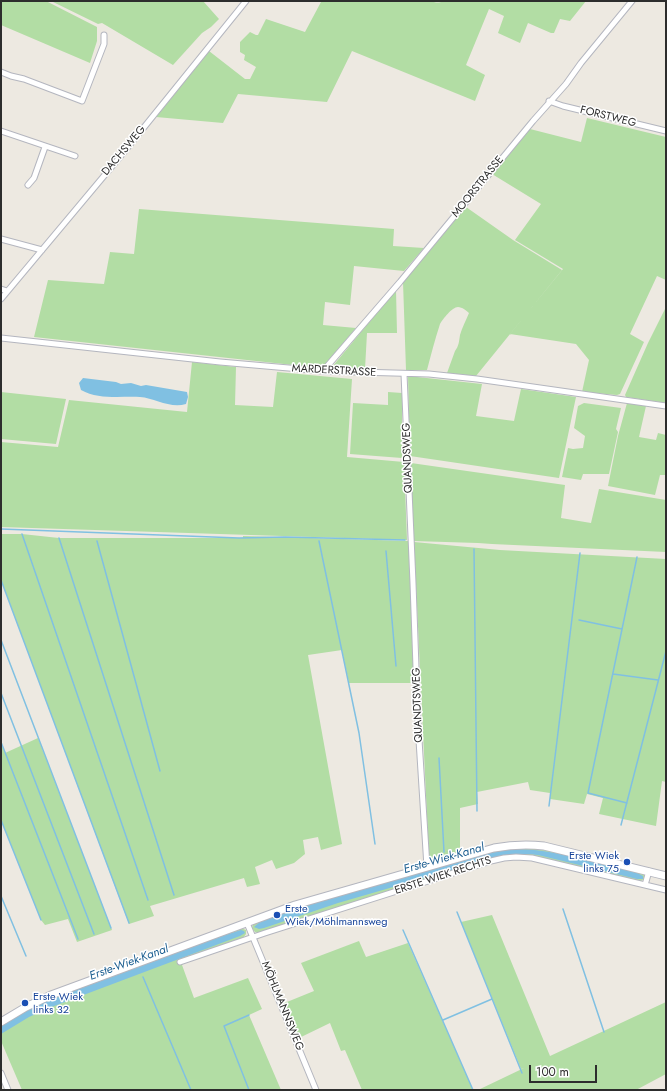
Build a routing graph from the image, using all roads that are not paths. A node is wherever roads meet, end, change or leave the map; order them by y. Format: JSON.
{"nodes":[{"id":1,"x":246,"y":1,"type":"edge"},
{"id":2,"x":632,"y":1,"type":"edge"},
{"id":3,"x":104,"y":35,"type":"dead end"},
{"id":4,"x":1,"y":72,"type":"edge"},
{"id":5,"x":549,"y":101,"type":"junction"},
{"id":6,"x":1,"y":131,"type":"edge"},
{"id":7,"x":666,"y":131,"type":"edge"},
{"id":8,"x":46,"y":146,"type":"junction"},
{"id":9,"x":75,"y":156,"type":"dead end"},
{"id":10,"x":28,"y":185,"type":"dead end"},
{"id":11,"x":1,"y":239,"type":"edge"},
{"id":12,"x":42,"y":250,"type":"junction"},
{"id":13,"x":1,"y":289,"type":"edge"},
{"id":14,"x":7,"y":291,"type":"junction"},
{"id":15,"x":1,"y":299,"type":"edge"},
{"id":16,"x":1,"y":338,"type":"edge"},
{"id":17,"x":323,"y":371,"type":"junction"},
{"id":18,"x":404,"y":374,"type":"junction"},
{"id":19,"x":666,"y":406,"type":"edge"},
{"id":20,"x":412,"y":543,"type":"joint"},
{"id":21,"x":427,"y":867,"type":"junction"},
{"id":22,"x":649,"y":871,"type":"junction"},
{"id":23,"x":666,"y":876,"type":"edge"},
{"id":24,"x":645,"y":885,"type":"junction"},
{"id":25,"x":666,"y":890,"type":"edge"},
{"id":26,"x":247,"y":923,"type":"junction"},
{"id":27,"x":254,"y":937,"type":"junction"},
{"id":28,"x":180,"y":962,"type":"dead end"},
{"id":29,"x":1,"y":1022,"type":"edge"},
{"id":30,"x":1,"y":1073,"type":"edge"},
{"id":31,"x":8,"y":1090,"type":"edge"},
{"id":32,"x":316,"y":1090,"type":"edge"}],
"edges":[{"from":1,"to":12,"type":"street","name":"DACHSWEG"},
{"from":2,"to":5,"type":"street","name":"MOORSTRASSE"},
{"from":3,"to":4,"type":"street"},
{"from":5,"to":7,"type":"street","name":"FORSTWEG"},
{"from":5,"to":17,"type":"street","name":"MOORSTRASSE"},
{"from":6,"to":8,"type":"street"},
{"from":8,"to":9,"type":"street"},
{"from":8,"to":10,"type":"street"},
{"from":11,"to":12,"type":"street"},
{"from":12,"to":14,"type":"street","name":"DACHSWEG"},
{"from":13,"to":14,"type":"street"},
{"from":14,"to":15,"type":"street","name":"DACHSWEG"},
{"from":16,"to":17,"type":"street","name":"MARDERSTRASSE"},
{"from":17,"to":18,"type":"street","name":"MARDERSTRASSE"},
{"from":18,"to":19,"type":"street","name":"MARDERSTRASSE"},
{"from":18,"to":20,"type":"street","name":"QUANDSWEG"},
{"from":20,"to":21,"type":"street","name":"QUANDTSWEG"},
{"from":21,"to":22,"type":"street"},
{"from":21,"to":26,"type":"street"},
{"from":22,"to":23,"type":"street"},
{"from":22,"to":24,"type":"street"},
{"from":24,"to":25,"type":"street","name":"ERSTE WIEK RECHTS"},
{"from":24,"to":27,"type":"street","name":"ERSTE WIEK RECHTS"},
{"from":26,"to":27,"type":"street","name":"MÖHLMANNSWEG"},
{"from":26,"to":29,"type":"street"},
{"from":27,"to":28,"type":"street","name":"ERSTE WIEK RECHTS"},
{"from":27,"to":32,"type":"street","name":"MÖHLMANNSWEG"},
{"from":30,"to":31,"type":"street"}]}
